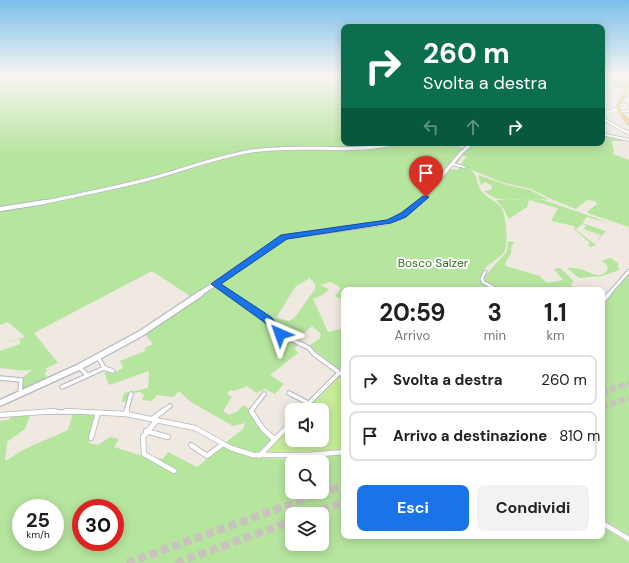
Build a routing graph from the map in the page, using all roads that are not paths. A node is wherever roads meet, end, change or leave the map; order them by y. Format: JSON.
{"nodes":[{"id":1,"x":621,"y":101,"type":"edge"},
{"id":2,"x":619,"y":104,"type":"junction"},
{"id":3,"x":628,"y":106,"type":"edge"},
{"id":4,"x":605,"y":111,"type":"edge"},
{"id":5,"x":616,"y":111,"type":"junction"},
{"id":6,"x":629,"y":111,"type":"edge"},
{"id":7,"x":605,"y":116,"type":"edge"},
{"id":8,"x":605,"y":119,"type":"edge"},
{"id":9,"x":629,"y":123,"type":"edge"},
{"id":10,"x":629,"y":133,"type":"edge"},
{"id":11,"x":605,"y":135,"type":"edge"},
{"id":12,"x":629,"y":139,"type":"edge"},
{"id":13,"x":384,"y":146,"type":"edge"},
{"id":14,"x":469,"y":146,"type":"edge"},
{"id":15,"x":452,"y":164,"type":"junction"},
{"id":16,"x":464,"y":167,"type":"dead end"},
{"id":17,"x":0,"y":209,"type":"edge"},
{"id":18,"x":629,"y":271,"type":"edge"},
{"id":19,"x":485,"y":272,"type":"dead end"},
{"id":20,"x":215,"y":284,"type":"junction"},
{"id":21,"x":492,"y":287,"type":"edge"},
{"id":22,"x":605,"y":299,"type":"edge"},
{"id":23,"x":98,"y":357,"type":"junction"},
{"id":24,"x":79,"y":366,"type":"junction"},
{"id":25,"x":102,"y":369,"type":"dead end"},
{"id":26,"x":114,"y":371,"type":"dead end"},
{"id":27,"x":339,"y":373,"type":"joint"},
{"id":28,"x":87,"y":375,"type":"junction"},
{"id":29,"x":0,"y":378,"type":"edge"},
{"id":30,"x":62,"y":387,"type":"dead end"},
{"id":31,"x":289,"y":393,"type":"dead end"},
{"id":32,"x":20,"y":394,"type":"junction"},
{"id":33,"x":131,"y":394,"type":"dead end"},
{"id":34,"x":264,"y":394,"type":"dead end"},
{"id":35,"x":308,"y":403,"type":"joint"},
{"id":36,"x":0,"y":404,"type":"edge"},
{"id":37,"x":170,"y":406,"type":"dead end"},
{"id":38,"x":98,"y":413,"type":"junction"},
{"id":39,"x":126,"y":414,"type":"junction"},
{"id":40,"x":0,"y":415,"type":"edge"},
{"id":41,"x":155,"y":419,"type":"junction"},
{"id":42,"x":285,"y":429,"type":"edge"},
{"id":43,"x":146,"y":432,"type":"junction"},
{"id":44,"x":168,"y":437,"type":"dead end"},
{"id":45,"x":91,"y":438,"type":"dead end"},
{"id":46,"x":274,"y":439,"type":"junction"},
{"id":47,"x":223,"y":444,"type":"junction"},
{"id":48,"x":191,"y":445,"type":"dead end"},
{"id":49,"x":341,"y":452,"type":"edge"},
{"id":50,"x":259,"y":456,"type":"junction"},
{"id":51,"x":174,"y":471,"type":"dead end"},
{"id":52,"x":605,"y":525,"type":"edge"},
{"id":53,"x":629,"y":539,"type":"edge"}],
"edges":[{"from":1,"to":2,"type":"main road"},
{"from":2,"to":3,"type":"street"},
{"from":2,"to":5,"type":"main road"},
{"from":4,"to":5,"type":"street"},
{"from":5,"to":6,"type":"street"},
{"from":5,"to":7,"type":"main road"},
{"from":5,"to":9,"type":"main road"},
{"from":8,"to":10,"type":"main road"},
{"from":11,"to":12,"type":"street"},
{"from":13,"to":17,"type":"main road"},
{"from":14,"to":15,"type":"main road"},
{"from":15,"to":16,"type":"street"},
{"from":15,"to":20,"type":"main road"},
{"from":18,"to":22,"type":"street"},
{"from":19,"to":21,"type":"street"},
{"from":20,"to":23,"type":"main road"},
{"from":20,"to":27,"type":"street"},
{"from":23,"to":24,"type":"main road"},
{"from":23,"to":26,"type":"street"},
{"from":24,"to":28,"type":"street"},
{"from":24,"to":32,"type":"main road"},
{"from":25,"to":28,"type":"street"},
{"from":27,"to":35,"type":"street"},
{"from":28,"to":30,"type":"street"},
{"from":29,"to":32,"type":"street"},
{"from":31,"to":35,"type":"street"},
{"from":32,"to":36,"type":"main road"},
{"from":33,"to":39,"type":"street"},
{"from":34,"to":46,"type":"street"},
{"from":37,"to":41,"type":"street"},
{"from":38,"to":39,"type":"street"},
{"from":38,"to":40,"type":"street"},
{"from":38,"to":45,"type":"street"},
{"from":39,"to":41,"type":"street"},
{"from":41,"to":43,"type":"street"},
{"from":41,"to":47,"type":"street"},
{"from":42,"to":46,"type":"street"},
{"from":43,"to":44,"type":"street"},
{"from":43,"to":51,"type":"street"},
{"from":46,"to":50,"type":"street"},
{"from":47,"to":48,"type":"street"},
{"from":47,"to":50,"type":"street"},
{"from":49,"to":50,"type":"street"},
{"from":52,"to":53,"type":"street"}]}
